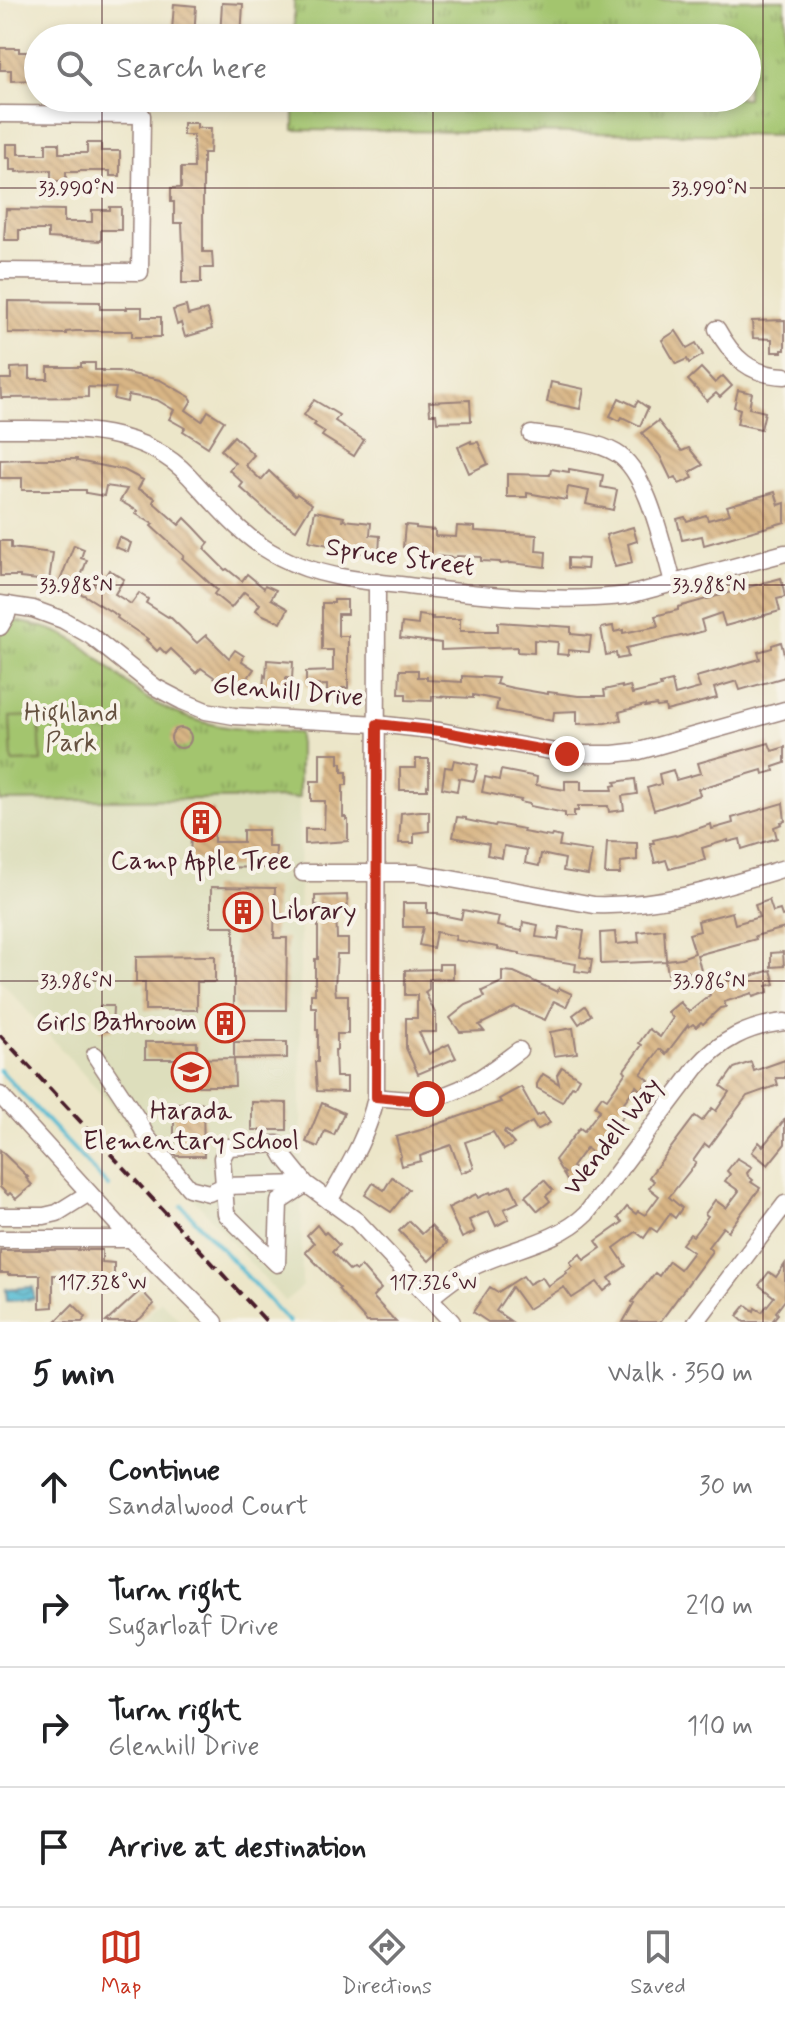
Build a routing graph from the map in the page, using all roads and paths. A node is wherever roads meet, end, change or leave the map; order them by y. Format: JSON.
{"nodes":[{"id":1,"x":0,"y":114,"type":"edge"},
{"id":2,"x":0,"y":271,"type":"edge"},
{"id":3,"x":717,"y":329,"type":"dead end"},
{"id":4,"x":785,"y":376,"type":"edge"},
{"id":5,"x":0,"y":429,"type":"edge"},
{"id":6,"x":531,"y":434,"type":"dead end"},
{"id":7,"x":785,"y":553,"type":"edge"},
{"id":8,"x":377,"y":582,"type":"junction"},
{"id":9,"x":673,"y":582,"type":"junction"},
{"id":10,"x":5,"y":604,"type":"edge"},
{"id":11,"x":0,"y":627,"type":"edge"},
{"id":12,"x":785,"y":710,"type":"edge"},
{"id":13,"x":377,"y":724,"type":"junction"},
{"id":14,"x":785,"y":868,"type":"edge"},
{"id":15,"x":303,"y":873,"type":"dead end"},
{"id":16,"x":376,"y":873,"type":"junction"},
{"id":17,"x":785,"y":1022,"type":"edge"},
{"id":18,"x":519,"y":1050,"type":"dead end"},
{"id":19,"x":95,"y":1055,"type":"dead end"},
{"id":20,"x":0,"y":1095,"type":"edge"},
{"id":21,"x":376,"y":1097,"type":"junction"},
{"id":22,"x":306,"y":1184,"type":"junction"},
{"id":23,"x":224,"y":1186,"type":"junction"},
{"id":24,"x":89,"y":1193,"type":"junction"},
{"id":25,"x":329,"y":1201,"type":"junction"},
{"id":26,"x":785,"y":1204,"type":"edge"},
{"id":27,"x":0,"y":1216,"type":"edge"},
{"id":28,"x":779,"y":1225,"type":"edge"},
{"id":29,"x":0,"y":1239,"type":"edge"},
{"id":30,"x":131,"y":1239,"type":"junction"},
{"id":31,"x":430,"y":1298,"type":"junction"},
{"id":32,"x":215,"y":1322,"type":"edge"},
{"id":33,"x":452,"y":1322,"type":"edge"},
{"id":34,"x":696,"y":1322,"type":"edge"}],
"edges":[{"from":1,"to":2,"type":"street"},
{"from":3,"to":4,"type":"street"},
{"from":5,"to":8,"type":"street","name":"Spruce Street"},
{"from":6,"to":9,"type":"street"},
{"from":7,"to":9,"type":"street","name":"Spruce Street"},
{"from":8,"to":9,"type":"street","name":"Spruce Street"},
{"from":8,"to":13,"type":"street"},
{"from":10,"to":11,"type":"street"},
{"from":10,"to":13,"type":"street","name":"Glenhill Drive"},
{"from":12,"to":13,"type":"street","name":"Glenhill Drive"},
{"from":13,"to":16,"type":"street"},
{"from":14,"to":16,"type":"street"},
{"from":15,"to":16,"type":"street"},
{"from":16,"to":21,"type":"street"},
{"from":17,"to":31,"type":"street","name":"Wendell Way"},
{"from":18,"to":21,"type":"street"},
{"from":19,"to":23,"type":"street"},
{"from":20,"to":24,"type":"street"},
{"from":21,"to":25,"type":"street"},
{"from":22,"to":23,"type":"street"},
{"from":22,"to":23,"type":"street"},
{"from":22,"to":23,"type":"street"},
{"from":22,"to":25,"type":"street"},
{"from":24,"to":27,"type":"street"},
{"from":24,"to":30,"type":"street"},
{"from":25,"to":31,"type":"street"},
{"from":26,"to":28,"type":"street"},
{"from":28,"to":34,"type":"street"},
{"from":29,"to":30,"type":"street"},
{"from":30,"to":32,"type":"street"},
{"from":31,"to":33,"type":"street"}]}
